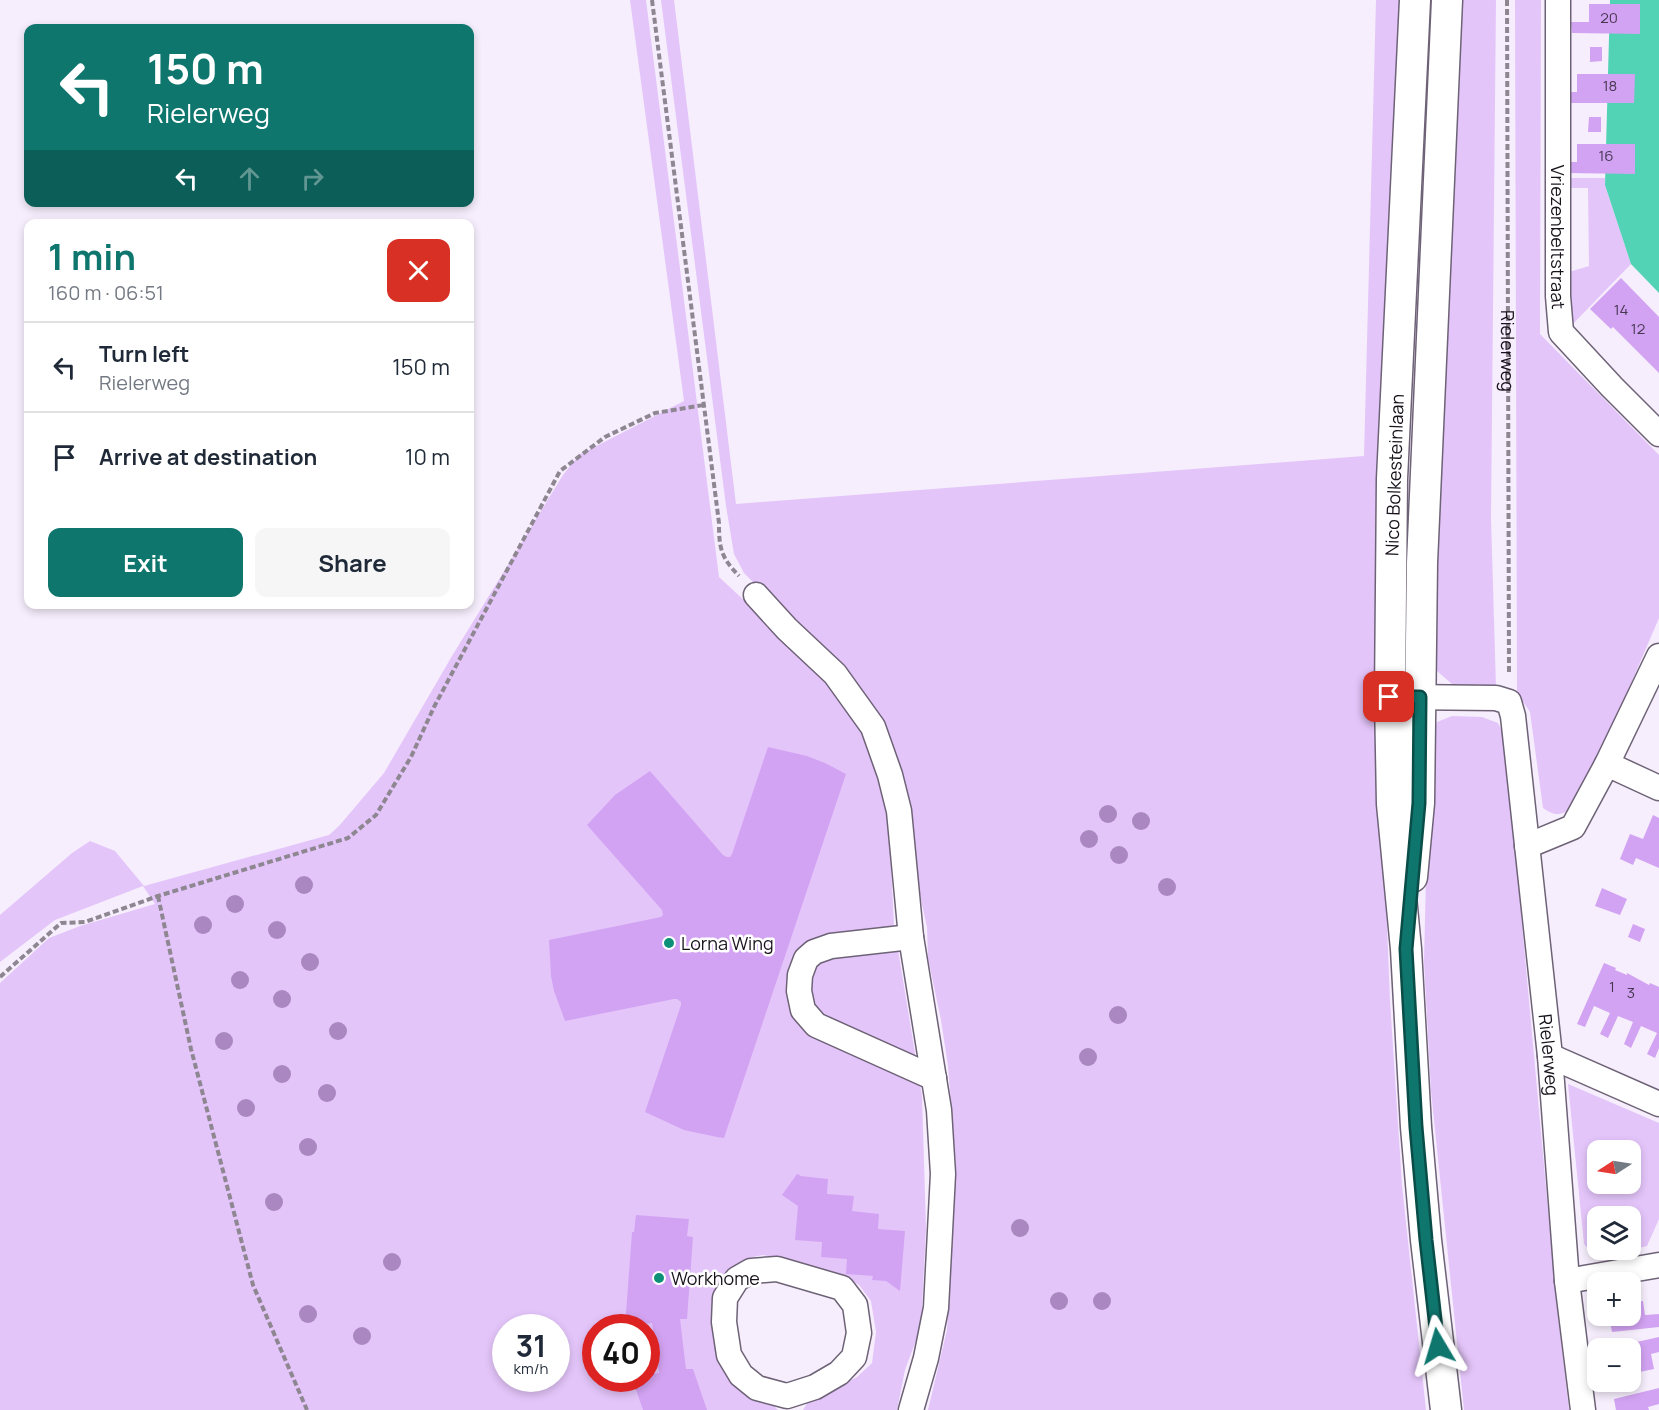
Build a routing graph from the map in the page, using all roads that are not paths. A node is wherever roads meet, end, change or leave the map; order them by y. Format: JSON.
{"nodes":[{"id":1,"x":1415,"y":0,"type":"edge"},
{"id":2,"x":1447,"y":0,"type":"edge"},
{"id":3,"x":1558,"y":0,"type":"edge"},
{"id":4,"x":1659,"y":434,"type":"edge"},
{"id":5,"x":756,"y":596,"type":"road end"},
{"id":6,"x":1659,"y":656,"type":"edge"},
{"id":7,"x":1389,"y":697,"type":"junction"},
{"id":8,"x":1420,"y":697,"type":"junction"},
{"id":9,"x":1607,"y":764,"type":"junction"},
{"id":10,"x":1659,"y":788,"type":"edge"},
{"id":11,"x":1527,"y":846,"type":"junction"},
{"id":12,"x":911,"y":937,"type":"junction"},
{"id":13,"x":1406,"y":949,"type":"junction"},
{"id":14,"x":1550,"y":1056,"type":"junction"},
{"id":15,"x":934,"y":1078,"type":"junction"},
{"id":16,"x":1659,"y":1104,"type":"edge"},
{"id":17,"x":1659,"y":1265,"type":"edge"},
{"id":18,"x":1567,"y":1281,"type":"junction"},
{"id":19,"x":788,"y":1403,"type":"edge"},
{"id":20,"x":911,"y":1410,"type":"edge"},
{"id":21,"x":1446,"y":1410,"type":"edge"},
{"id":22,"x":1583,"y":1410,"type":"edge"}],
"edges":[{"from":1,"to":7,"type":"street","name":"Nico Bolkesteinlaan"},
{"from":2,"to":8,"type":"street","name":"Nico Bolkesteinlaan"},
{"from":3,"to":4,"type":"street","name":"Vriezenbeltstraat"},
{"from":5,"to":12,"type":"street"},
{"from":6,"to":9,"type":"street"},
{"from":7,"to":8,"type":"street"},
{"from":7,"to":13,"type":"street","name":"Nico Bolkesteinlaan"},
{"from":8,"to":11,"type":"street","name":"Rielerweg"},
{"from":8,"to":13,"type":"street","name":"Nico Bolkesteinlaan"},
{"from":9,"to":10,"type":"street"},
{"from":9,"to":11,"type":"street"},
{"from":11,"to":14,"type":"street","name":"Rielerweg"},
{"from":12,"to":15,"type":"street"},
{"from":12,"to":15,"type":"street"},
{"from":13,"to":21,"type":"street","name":"Nico Bolkesteinlaan"},
{"from":14,"to":16,"type":"street"},
{"from":14,"to":18,"type":"street","name":"Rielerweg"},
{"from":15,"to":20,"type":"street"},
{"from":17,"to":18,"type":"street"},
{"from":18,"to":22,"type":"street","name":"Rielerweg"},
{"from":19,"to":19,"type":"street"}]}
